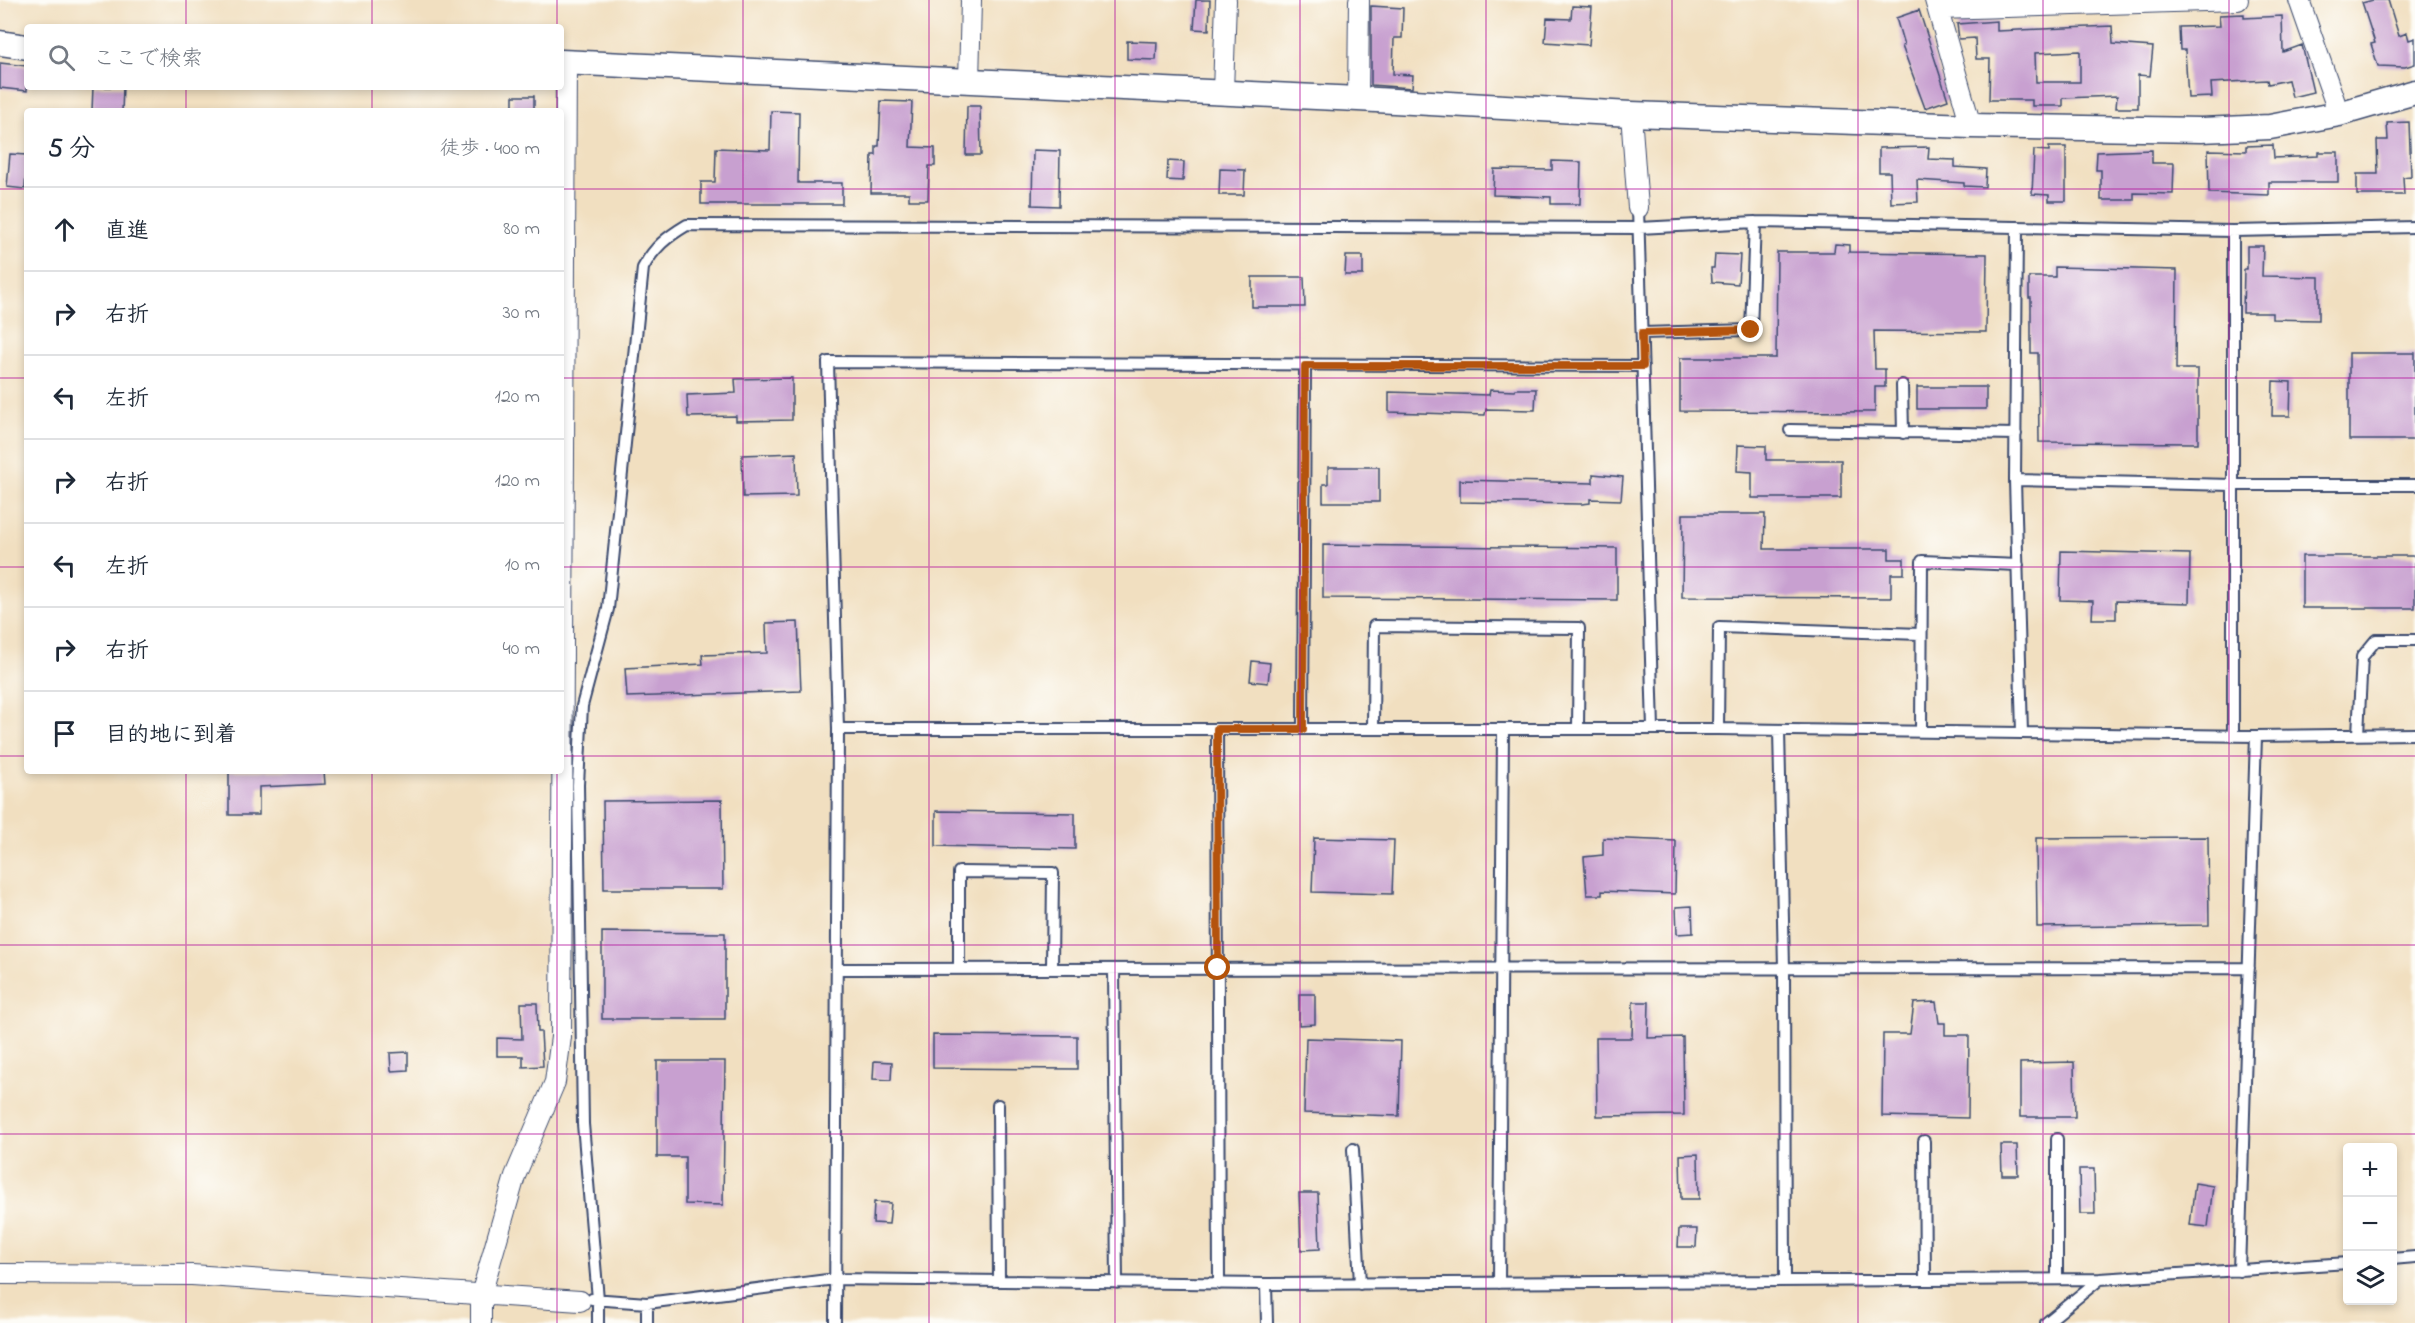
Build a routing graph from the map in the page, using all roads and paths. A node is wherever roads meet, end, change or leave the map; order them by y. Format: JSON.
{"nodes":[{"id":1,"x":971,"y":0,"type":"edge"},
{"id":2,"x":1226,"y":0,"type":"edge"},
{"id":3,"x":1359,"y":0,"type":"edge"},
{"id":4,"x":2238,"y":0,"type":"edge"},
{"id":5,"x":2299,"y":0,"type":"edge"},
{"id":6,"x":1936,"y":4,"type":"edge"},
{"id":7,"x":0,"y":43,"type":"edge"},
{"id":8,"x":24,"y":47,"type":"edge"},
{"id":9,"x":564,"y":62,"type":"edge"},
{"id":10,"x":969,"y":82,"type":"junction"},
{"id":11,"x":563,"y":90,"type":"edge"},
{"id":12,"x":1223,"y":92,"type":"junction"},
{"id":13,"x":2415,"y":92,"type":"edge"},
{"id":14,"x":1358,"y":99,"type":"junction"},
{"id":15,"x":563,"y":108,"type":"edge"},
{"id":16,"x":1630,"y":114,"type":"junction"},
{"id":17,"x":2338,"y":114,"type":"junction"},
{"id":18,"x":1971,"y":126,"type":"junction"},
{"id":19,"x":1638,"y":208,"type":"joint"},
{"id":20,"x":1755,"y":222,"type":"junction"},
{"id":21,"x":2017,"y":227,"type":"junction"},
{"id":22,"x":2415,"y":227,"type":"edge"},
{"id":23,"x":1639,"y":228,"type":"junction"},
{"id":24,"x":2233,"y":231,"type":"junction"},
{"id":25,"x":1642,"y":333,"type":"junction"},
{"id":26,"x":1305,"y":366,"type":"junction"},
{"id":27,"x":1643,"y":366,"type":"junction"},
{"id":28,"x":1902,"y":385,"type":"dead end"},
{"id":29,"x":1790,"y":430,"type":"dead end"},
{"id":30,"x":1903,"y":433,"type":"junction"},
{"id":31,"x":2016,"y":434,"type":"junction"},
{"id":32,"x":2015,"y":480,"type":"junction"},
{"id":33,"x":2233,"y":485,"type":"junction"},
{"id":34,"x":2415,"y":485,"type":"edge"},
{"id":35,"x":2018,"y":565,"type":"junction"},
{"id":36,"x":1920,"y":633,"type":"junction"},
{"id":37,"x":2415,"y":640,"type":"edge"},
{"id":38,"x":838,"y":729,"type":"junction"},
{"id":39,"x":1217,"y":729,"type":"junction"},
{"id":40,"x":1303,"y":729,"type":"junction"},
{"id":41,"x":1373,"y":729,"type":"junction"},
{"id":42,"x":1503,"y":729,"type":"junction"},
{"id":43,"x":1578,"y":729,"type":"junction"},
{"id":44,"x":1653,"y":729,"type":"junction"},
{"id":45,"x":1718,"y":729,"type":"junction"},
{"id":46,"x":1779,"y":730,"type":"junction"},
{"id":47,"x":1921,"y":731,"type":"junction"},
{"id":48,"x":2022,"y":733,"type":"junction"},
{"id":49,"x":2358,"y":734,"type":"junction"},
{"id":50,"x":2415,"y":734,"type":"edge"},
{"id":51,"x":2233,"y":735,"type":"junction"},
{"id":52,"x":2256,"y":736,"type":"junction"},
{"id":53,"x":562,"y":774,"type":"edge"},
{"id":54,"x":959,"y":968,"type":"junction"},
{"id":55,"x":1052,"y":968,"type":"junction"},
{"id":56,"x":1218,"y":968,"type":"junction"},
{"id":57,"x":1502,"y":968,"type":"junction"},
{"id":58,"x":1784,"y":968,"type":"junction"},
{"id":59,"x":2248,"y":968,"type":"junction"},
{"id":60,"x":837,"y":969,"type":"junction"},
{"id":61,"x":1114,"y":969,"type":"junction"},
{"id":62,"x":998,"y":1105,"type":"dead end"},
{"id":63,"x":2056,"y":1139,"type":"dead end"},
{"id":64,"x":1924,"y":1141,"type":"dead end"},
{"id":65,"x":1353,"y":1149,"type":"dead end"},
{"id":66,"x":2415,"y":1257,"type":"edge"},
{"id":67,"x":2397,"y":1259,"type":"edge"},
{"id":68,"x":2343,"y":1263,"type":"edge"},
{"id":69,"x":2239,"y":1271,"type":"junction"},
{"id":70,"x":0,"y":1274,"type":"edge"},
{"id":71,"x":835,"y":1279,"type":"junction"},
{"id":72,"x":2057,"y":1279,"type":"junction"},
{"id":73,"x":2100,"y":1279,"type":"junction"},
{"id":74,"x":1925,"y":1280,"type":"junction"},
{"id":75,"x":999,"y":1281,"type":"junction"},
{"id":76,"x":1785,"y":1281,"type":"junction"},
{"id":77,"x":1117,"y":1282,"type":"junction"},
{"id":78,"x":1499,"y":1283,"type":"junction"},
{"id":79,"x":1219,"y":1284,"type":"junction"},
{"id":80,"x":1266,"y":1284,"type":"junction"},
{"id":81,"x":1360,"y":1284,"type":"junction"},
{"id":82,"x":481,"y":1295,"type":"junction"},
{"id":83,"x":589,"y":1300,"type":"junction"},
{"id":84,"x":647,"y":1303,"type":"junction"},
{"id":85,"x":481,"y":1323,"type":"edge"},
{"id":86,"x":598,"y":1323,"type":"edge"},
{"id":87,"x":647,"y":1323,"type":"edge"},
{"id":88,"x":835,"y":1323,"type":"edge"},
{"id":89,"x":1267,"y":1323,"type":"edge"},
{"id":90,"x":2046,"y":1323,"type":"edge"}],
"edges":[{"from":1,"to":10,"type":"street"},
{"from":2,"to":12,"type":"street"},
{"from":3,"to":14,"type":"street"},
{"from":4,"to":6,"type":"street"},
{"from":5,"to":17,"type":"street"},
{"from":6,"to":18,"type":"street"},
{"from":7,"to":8,"type":"street"},
{"from":9,"to":10,"type":"street"},
{"from":10,"to":12,"type":"street"},
{"from":11,"to":15,"type":"street"},
{"from":12,"to":14,"type":"street"},
{"from":13,"to":17,"type":"street"},
{"from":14,"to":16,"type":"street"},
{"from":16,"to":18,"type":"street"},
{"from":16,"to":19,"type":"street"},
{"from":17,"to":18,"type":"street"},
{"from":19,"to":23,"type":"lane"},
{"from":20,"to":21,"type":"lane"},
{"from":20,"to":23,"type":"lane"},
{"from":20,"to":25,"type":"lane"},
{"from":21,"to":24,"type":"lane"},
{"from":21,"to":31,"type":"lane"},
{"from":22,"to":24,"type":"lane"},
{"from":23,"to":25,"type":"lane"},
{"from":23,"to":83,"type":"lane"},
{"from":24,"to":33,"type":"lane"},
{"from":25,"to":27,"type":"lane"},
{"from":26,"to":27,"type":"lane"},
{"from":26,"to":38,"type":"lane"},
{"from":26,"to":40,"type":"lane"},
{"from":27,"to":44,"type":"lane"},
{"from":28,"to":30,"type":"lane"},
{"from":29,"to":30,"type":"lane"},
{"from":30,"to":31,"type":"lane"},
{"from":31,"to":32,"type":"lane"},
{"from":32,"to":33,"type":"lane"},
{"from":32,"to":35,"type":"lane"},
{"from":33,"to":34,"type":"lane"},
{"from":33,"to":51,"type":"lane"},
{"from":35,"to":36,"type":"lane"},
{"from":35,"to":48,"type":"lane"},
{"from":36,"to":45,"type":"lane"},
{"from":36,"to":47,"type":"lane"},
{"from":37,"to":49,"type":"lane"},
{"from":38,"to":39,"type":"lane"},
{"from":38,"to":60,"type":"lane"},
{"from":39,"to":40,"type":"lane"},
{"from":39,"to":56,"type":"lane"},
{"from":40,"to":41,"type":"lane"},
{"from":41,"to":42,"type":"lane"},
{"from":41,"to":43,"type":"lane"},
{"from":42,"to":43,"type":"lane"},
{"from":42,"to":57,"type":"lane"},
{"from":43,"to":44,"type":"lane"},
{"from":44,"to":45,"type":"lane"},
{"from":45,"to":46,"type":"lane"},
{"from":46,"to":47,"type":"lane"},
{"from":46,"to":58,"type":"lane"},
{"from":47,"to":48,"type":"lane"},
{"from":48,"to":51,"type":"lane"},
{"from":49,"to":50,"type":"lane"},
{"from":49,"to":52,"type":"lane"},
{"from":51,"to":52,"type":"lane"},
{"from":52,"to":59,"type":"lane"},
{"from":53,"to":82,"type":"street"},
{"from":54,"to":55,"type":"lane"},
{"from":54,"to":55,"type":"lane"},
{"from":54,"to":60,"type":"lane"},
{"from":55,"to":61,"type":"lane"},
{"from":56,"to":57,"type":"lane"},
{"from":56,"to":61,"type":"lane"},
{"from":56,"to":79,"type":"lane"},
{"from":57,"to":58,"type":"lane"},
{"from":57,"to":78,"type":"lane"},
{"from":58,"to":59,"type":"lane"},
{"from":58,"to":76,"type":"lane"},
{"from":59,"to":69,"type":"lane"},
{"from":60,"to":71,"type":"lane"},
{"from":61,"to":77,"type":"lane"},
{"from":62,"to":75,"type":"lane"},
{"from":63,"to":72,"type":"lane"},
{"from":64,"to":74,"type":"lane"},
{"from":65,"to":81,"type":"lane"},
{"from":66,"to":67,"type":"lane"},
{"from":68,"to":69,"type":"lane"},
{"from":69,"to":73,"type":"lane"},
{"from":70,"to":82,"type":"street"},
{"from":71,"to":75,"type":"lane"},
{"from":71,"to":84,"type":"lane"},
{"from":71,"to":88,"type":"lane"},
{"from":72,"to":73,"type":"lane"},
{"from":72,"to":74,"type":"lane"},
{"from":73,"to":90,"type":"lane"},
{"from":74,"to":76,"type":"lane"},
{"from":75,"to":77,"type":"lane"},
{"from":76,"to":78,"type":"lane"},
{"from":77,"to":79,"type":"lane"},
{"from":78,"to":81,"type":"lane"},
{"from":79,"to":80,"type":"lane"},
{"from":80,"to":81,"type":"lane"},
{"from":80,"to":89,"type":"lane"},
{"from":82,"to":83,"type":"street"},
{"from":82,"to":85,"type":"street"},
{"from":83,"to":84,"type":"lane"},
{"from":83,"to":86,"type":"lane"},
{"from":84,"to":87,"type":"lane"}]}
